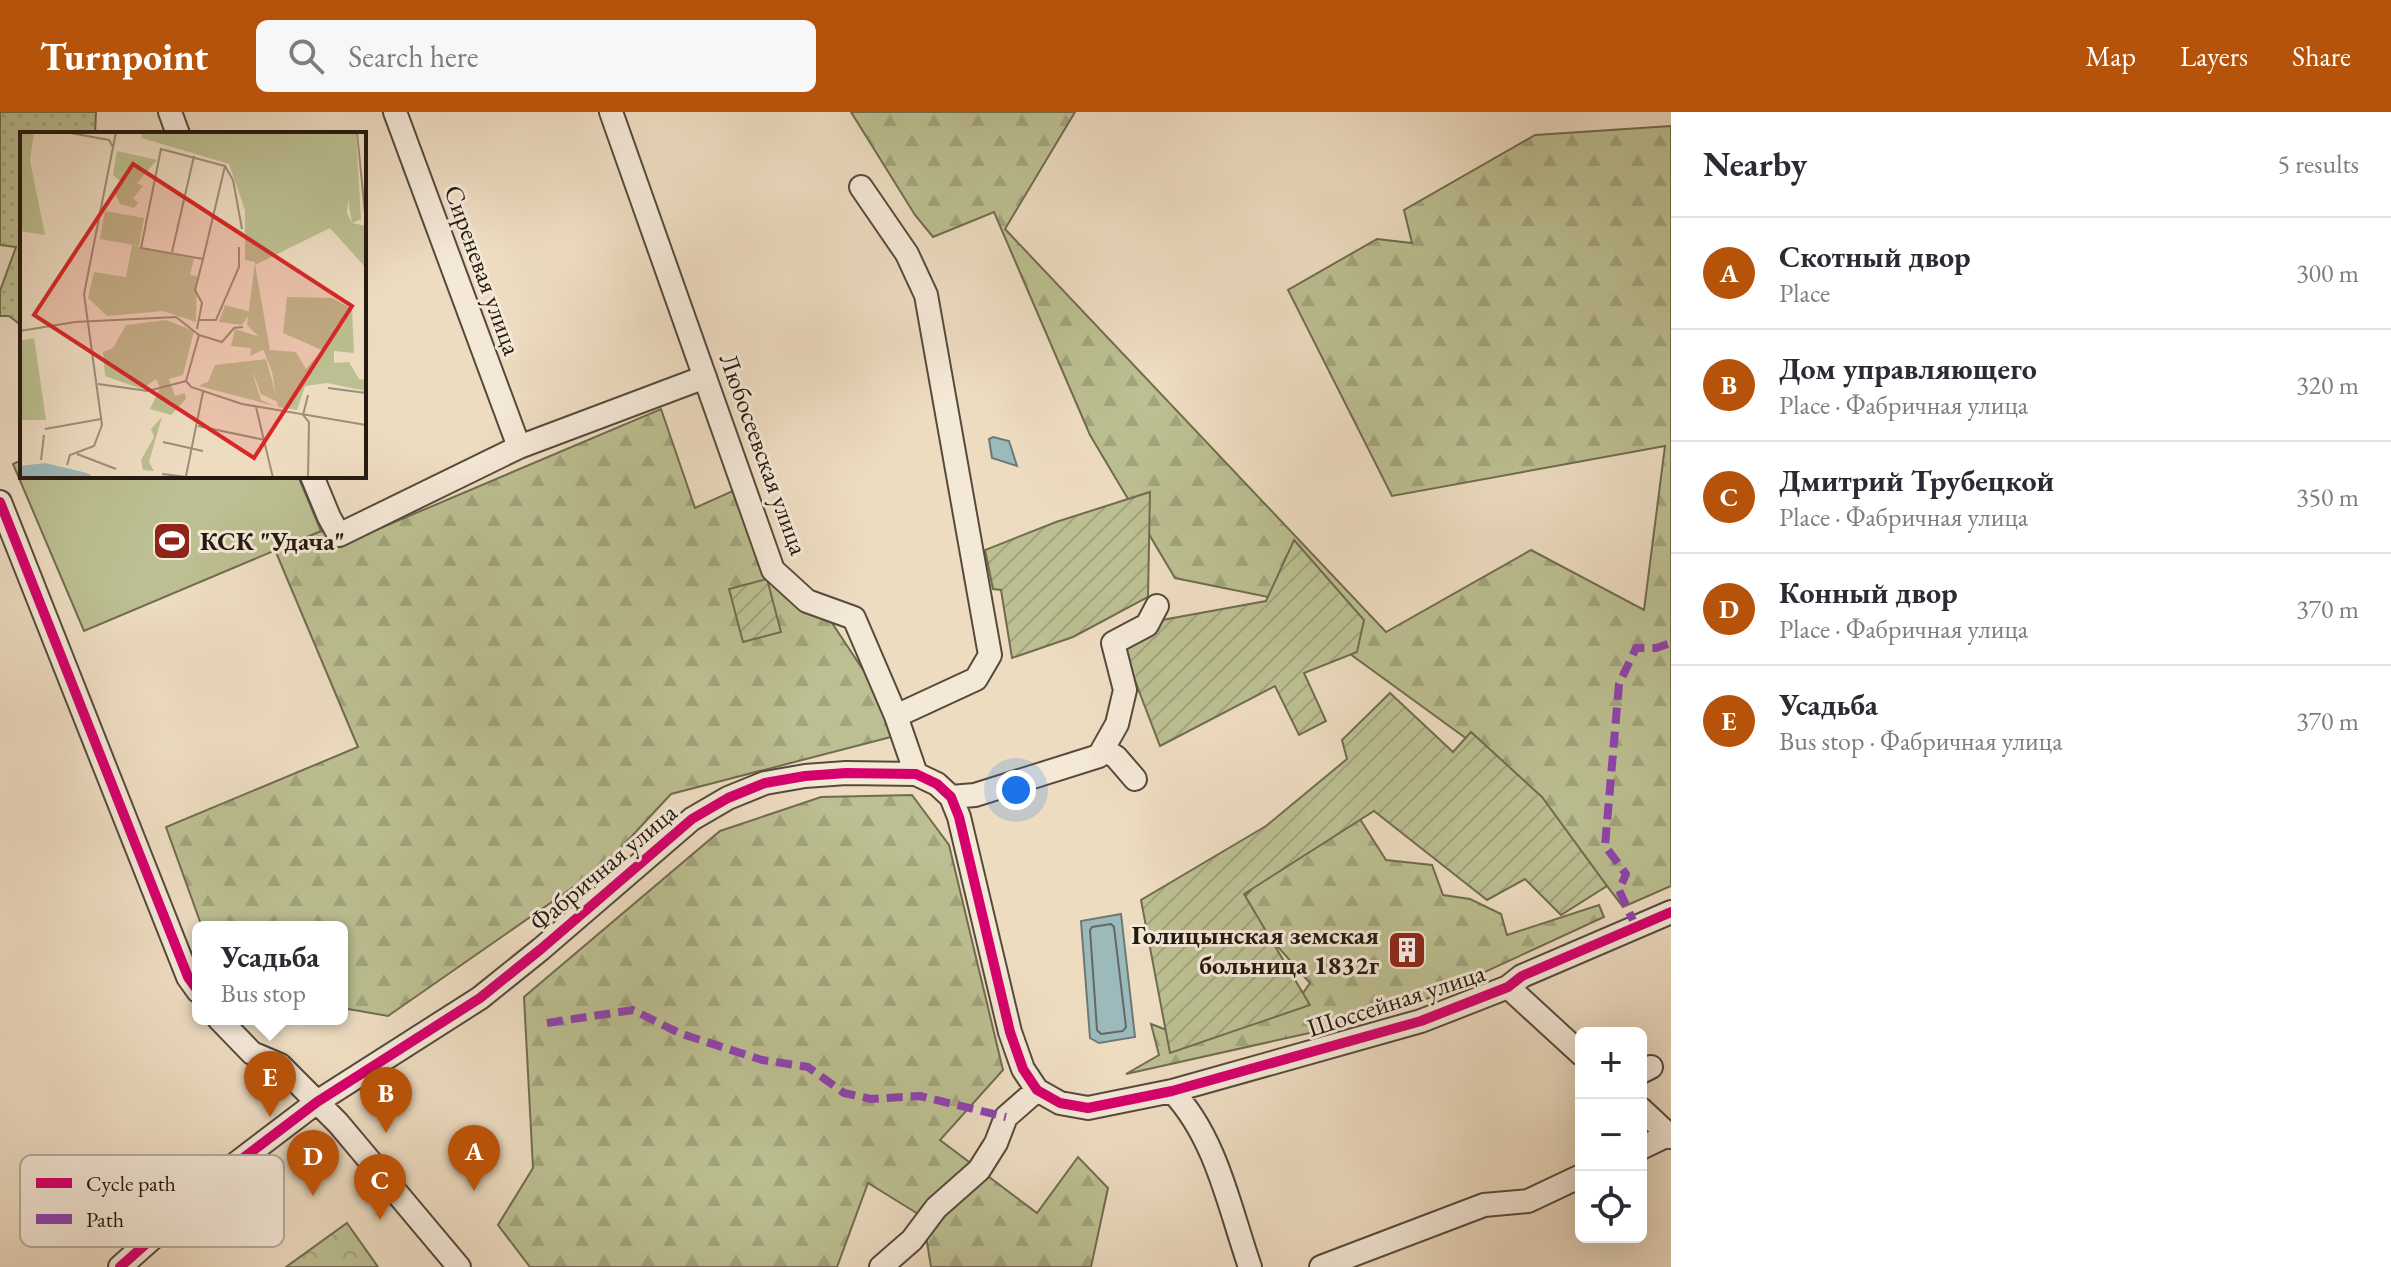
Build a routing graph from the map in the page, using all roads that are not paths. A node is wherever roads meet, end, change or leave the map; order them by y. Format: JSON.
{"nodes":[{"id":1,"x":170,"y":112,"type":"edge"},
{"id":2,"x":395,"y":112,"type":"edge"},
{"id":3,"x":611,"y":112,"type":"edge"},
{"id":4,"x":177,"y":132,"type":"edge"},
{"id":5,"x":861,"y":187,"type":"dead end"},
{"id":6,"x":705,"y":377,"type":"junction"},
{"id":7,"x":519,"y":447,"type":"junction"},
{"id":8,"x":313,"y":478,"type":"edge"},
{"id":9,"x":0,"y":502,"type":"edge"},
{"id":10,"x":1157,"y":606,"type":"dead end"},
{"id":11,"x":896,"y":716,"type":"junction"},
{"id":12,"x":1103,"y":749,"type":"junction"},
{"id":13,"x":916,"y":774,"type":"junction"},
{"id":14,"x":1135,"y":779,"type":"dead end"},
{"id":15,"x":951,"y":797,"type":"junction"},
{"id":16,"x":1671,"y":912,"type":"edge"},
{"id":17,"x":192,"y":980,"type":"edge"},
{"id":18,"x":1508,"y":987,"type":"junction"},
{"id":19,"x":225,"y":1025,"type":"edge"},
{"id":20,"x":1575,"y":1048,"type":"edge"},
{"id":21,"x":1037,"y":1090,"type":"junction"},
{"id":22,"x":1172,"y":1091,"type":"junction"},
{"id":23,"x":317,"y":1102,"type":"junction"},
{"id":24,"x":1647,"y":1115,"type":"edge"},
{"id":25,"x":1670,"y":1136,"type":"edge"},
{"id":26,"x":1647,"y":1146,"type":"edge"},
{"id":27,"x":247,"y":1155,"type":"edge"},
{"id":28,"x":1575,"y":1179,"type":"edge"},
{"id":29,"x":142,"y":1247,"type":"edge"},
{"id":30,"x":120,"y":1267,"type":"edge"},
{"id":31,"x":459,"y":1267,"type":"edge"},
{"id":32,"x":881,"y":1267,"type":"edge"},
{"id":33,"x":1250,"y":1267,"type":"edge"},
{"id":34,"x":1321,"y":1267,"type":"edge"}],
"edges":[{"from":1,"to":4,"type":"street"},
{"from":2,"to":7,"type":"street","name":"Сиреневая улица"},
{"from":3,"to":6,"type":"street","name":"Любосеевская улица"},
{"from":5,"to":11,"type":"street"},
{"from":6,"to":7,"type":"street"},
{"from":6,"to":11,"type":"street","name":"Любосеевская улица"},
{"from":7,"to":8,"type":"street"},
{"from":9,"to":17,"type":"street"},
{"from":10,"to":12,"type":"street"},
{"from":11,"to":13,"type":"street","name":"Любосеевская улица"},
{"from":12,"to":14,"type":"street"},
{"from":12,"to":15,"type":"street"},
{"from":13,"to":15,"type":"street"},
{"from":13,"to":23,"type":"street","name":"Фабричная улица"},
{"from":15,"to":21,"type":"street"},
{"from":16,"to":18,"type":"street","name":"Шоссейная улица"},
{"from":18,"to":20,"type":"street"},
{"from":18,"to":22,"type":"street","name":"Шоссейная улица"},
{"from":19,"to":23,"type":"street"},
{"from":21,"to":22,"type":"street"},
{"from":21,"to":32,"type":"street"},
{"from":22,"to":33,"type":"street"},
{"from":23,"to":27,"type":"street","name":"Фабричная улица"},
{"from":23,"to":31,"type":"street"},
{"from":24,"to":25,"type":"street"},
{"from":25,"to":26,"type":"street"},
{"from":28,"to":34,"type":"street"},
{"from":29,"to":30,"type":"street","name":"Фабричная улица"}]}
